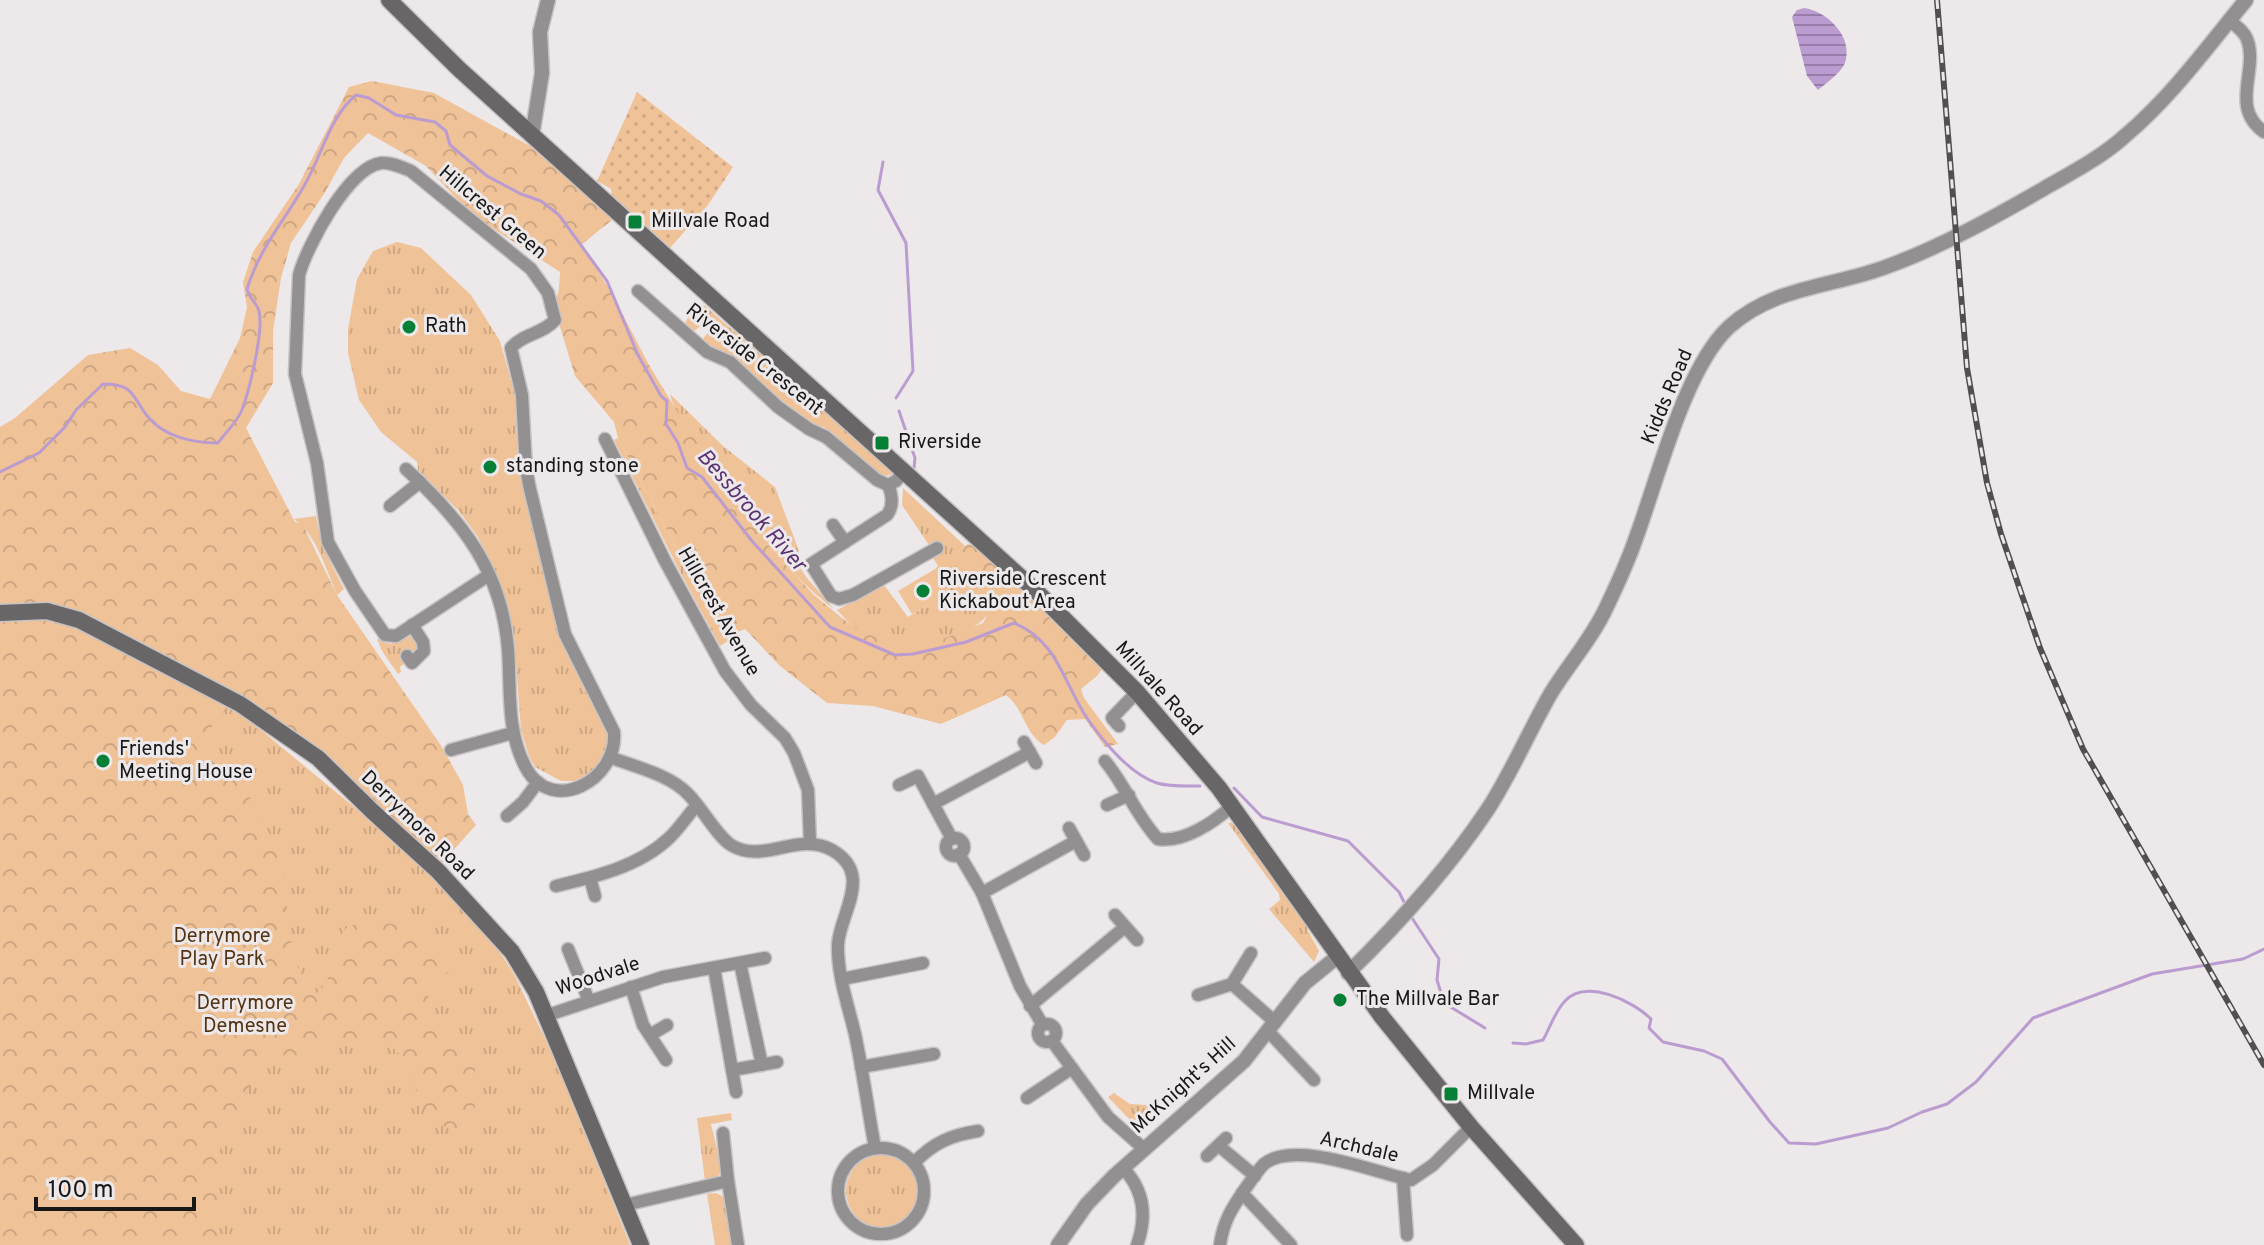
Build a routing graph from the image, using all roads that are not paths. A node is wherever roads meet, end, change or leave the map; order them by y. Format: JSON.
{"nodes":[{"id":1,"x":389,"y":0,"type":"edge"},
{"id":2,"x":548,"y":0,"type":"edge"},
{"id":3,"x":2246,"y":0,"type":"edge"},
{"id":4,"x":2229,"y":20,"type":"junction"},
{"id":5,"x":2264,"y":132,"type":"edge"},
{"id":6,"x":532,"y":136,"type":"junction"},
{"id":7,"x":638,"y":291,"type":"dead end"},
{"id":8,"x":605,"y":439,"type":"dead end"},
{"id":9,"x":617,"y":465,"type":"junction"},
{"id":10,"x":406,"y":469,"type":"dead end"},
{"id":11,"x":603,"y":472,"type":"dead end"},
{"id":12,"x":904,"y":472,"type":"junction"},
{"id":13,"x":420,"y":482,"type":"junction"},
{"id":14,"x":888,"y":485,"type":"junction"},
{"id":15,"x":390,"y":506,"type":"dead end"},
{"id":16,"x":833,"y":525,"type":"dead end"},
{"id":17,"x":845,"y":542,"type":"junction"},
{"id":18,"x":937,"y":548,"type":"dead end"},
{"id":19,"x":489,"y":575,"type":"junction"},
{"id":20,"x":0,"y":613,"type":"edge"},
{"id":21,"x":412,"y":625,"type":"junction"},
{"id":22,"x":407,"y":656,"type":"dead end"},
{"id":23,"x":1137,"y":692,"type":"junction"},
{"id":24,"x":1119,"y":726,"type":"dead end"},
{"id":25,"x":458,"y":732,"type":"dead end"},
{"id":26,"x":513,"y":733,"type":"junction"},
{"id":27,"x":1030,"y":752,"type":"dead end"},
{"id":28,"x":612,"y":758,"type":"junction"},
{"id":29,"x":1105,"y":761,"type":"dead end"},
{"id":30,"x":538,"y":782,"type":"junction"},
{"id":31,"x":899,"y":785,"type":"dead end"},
{"id":32,"x":1129,"y":795,"type":"junction"},
{"id":33,"x":933,"y":804,"type":"junction"},
{"id":34,"x":697,"y":805,"type":"junction"},
{"id":35,"x":1107,"y":805,"type":"dead end"},
{"id":36,"x":1232,"y":806,"type":"junction"},
{"id":37,"x":507,"y":816,"type":"dead end"},
{"id":38,"x":1069,"y":828,"type":"dead end"},
{"id":39,"x":1076,"y":841,"type":"junction"},
{"id":40,"x":810,"y":843,"type":"junction"},
{"id":41,"x":1084,"y":855,"type":"dead end"},
{"id":42,"x":590,"y":878,"type":"junction"},
{"id":43,"x":556,"y":886,"type":"dead end"},
{"id":44,"x":982,"y":893,"type":"junction"},
{"id":45,"x":595,"y":896,"type":"dead end"},
{"id":46,"x":1115,"y":915,"type":"dead end"},
{"id":47,"x":1125,"y":927,"type":"junction"},
{"id":48,"x":1137,"y":940,"type":"dead end"},
{"id":49,"x":568,"y":949,"type":"dead end"},
{"id":50,"x":910,"y":949,"type":"dead end"},
{"id":51,"x":1251,"y":953,"type":"dead end"},
{"id":52,"x":1337,"y":957,"type":"junction"},
{"id":53,"x":765,"y":958,"type":"dead end"},
{"id":54,"x":740,"y":963,"type":"junction"},
{"id":55,"x":714,"y":968,"type":"junction"},
{"id":56,"x":1348,"y":973,"type":"junction"},
{"id":57,"x":842,"y":979,"type":"junction"},
{"id":58,"x":1232,"y":984,"type":"junction"},
{"id":59,"x":631,"y":987,"type":"junction"},
{"id":60,"x":1198,"y":995,"type":"dead end"},
{"id":61,"x":589,"y":1001,"type":"junction"},
{"id":62,"x":1030,"y":1006,"type":"junction"},
{"id":63,"x":545,"y":1016,"type":"junction"},
{"id":64,"x":667,"y":1025,"type":"dead end"},
{"id":65,"x":1272,"y":1026,"type":"junction"},
{"id":66,"x":650,"y":1035,"type":"junction"},
{"id":67,"x":666,"y":1060,"type":"dead end"},
{"id":68,"x":777,"y":1062,"type":"dead end"},
{"id":69,"x":762,"y":1065,"type":"junction"},
{"id":70,"x":861,"y":1067,"type":"junction"},
{"id":71,"x":1072,"y":1068,"type":"junction"},
{"id":72,"x":732,"y":1070,"type":"junction"},
{"id":73,"x":928,"y":1070,"type":"dead end"},
{"id":74,"x":1315,"y":1079,"type":"dead end"},
{"id":75,"x":736,"y":1092,"type":"dead end"},
{"id":76,"x":1027,"y":1098,"type":"dead end"},
{"id":77,"x":1471,"y":1127,"type":"junction"},
{"id":78,"x":978,"y":1131,"type":"dead end"},
{"id":79,"x":723,"y":1133,"type":"dead end"},
{"id":80,"x":875,"y":1148,"type":"junction"},
{"id":81,"x":1144,"y":1149,"type":"junction"},
{"id":82,"x":1207,"y":1156,"type":"dead end"},
{"id":83,"x":914,"y":1163,"type":"junction"},
{"id":84,"x":1123,"y":1168,"type":"junction"},
{"id":85,"x":1255,"y":1176,"type":"junction"},
{"id":86,"x":1403,"y":1178,"type":"junction"},
{"id":87,"x":728,"y":1181,"type":"junction"},
{"id":88,"x":1242,"y":1193,"type":"junction"},
{"id":89,"x":625,"y":1205,"type":"junction"},
{"id":90,"x":1402,"y":1227,"type":"dead end"},
{"id":91,"x":894,"y":1239,"type":"edge"},
{"id":92,"x":641,"y":1245,"type":"edge"},
{"id":93,"x":738,"y":1245,"type":"edge"},
{"id":94,"x":1058,"y":1245,"type":"edge"},
{"id":95,"x":1137,"y":1245,"type":"edge"},
{"id":96,"x":1220,"y":1245,"type":"edge"},
{"id":97,"x":1291,"y":1245,"type":"edge"},
{"id":98,"x":1576,"y":1245,"type":"edge"}],
"edges":[{"from":1,"to":6,"type":"main road","name":"Millvale Road"},
{"from":2,"to":6,"type":"street"},
{"from":3,"to":4,"type":"street","name":"Kidds Road"},
{"from":4,"to":5,"type":"street"},
{"from":4,"to":56,"type":"street","name":"Kidds Road"},
{"from":6,"to":12,"type":"main road","name":"Millvale Road"},
{"from":7,"to":14,"type":"street","name":"Riverside Crescent"},
{"from":8,"to":9,"type":"street","name":"Hillcrest Avenue"},
{"from":9,"to":11,"type":"street"},
{"from":9,"to":40,"type":"street","name":"Hillcrest Avenue"},
{"from":10,"to":13,"type":"street"},
{"from":12,"to":14,"type":"street"},
{"from":12,"to":23,"type":"main road","name":"Millvale Road"},
{"from":13,"to":15,"type":"street"},
{"from":13,"to":19,"type":"street"},
{"from":14,"to":17,"type":"street"},
{"from":16,"to":17,"type":"street"},
{"from":17,"to":18,"type":"street"},
{"from":19,"to":21,"type":"street","name":"Hillcrest Green"},
{"from":19,"to":26,"type":"street"},
{"from":20,"to":63,"type":"main road","name":"Derrymore Road"},
{"from":21,"to":22,"type":"street"},
{"from":21,"to":28,"type":"street","name":"Hillcrest Green"},
{"from":23,"to":24,"type":"street"},
{"from":23,"to":36,"type":"main road","name":"Millvale Road"},
{"from":25,"to":26,"type":"street"},
{"from":26,"to":30,"type":"street"},
{"from":27,"to":33,"type":"street"},
{"from":28,"to":30,"type":"street"},
{"from":28,"to":34,"type":"street"},
{"from":29,"to":32,"type":"street"},
{"from":30,"to":37,"type":"street"},
{"from":31,"to":33,"type":"street"},
{"from":32,"to":35,"type":"street"},
{"from":32,"to":36,"type":"street"},
{"from":33,"to":44,"type":"street"},
{"from":34,"to":40,"type":"street"},
{"from":34,"to":42,"type":"street"},
{"from":36,"to":52,"type":"main road","name":"Millvale Road"},
{"from":38,"to":39,"type":"street"},
{"from":39,"to":41,"type":"street"},
{"from":39,"to":44,"type":"street"},
{"from":40,"to":57,"type":"street"},
{"from":42,"to":43,"type":"street"},
{"from":42,"to":45,"type":"street"},
{"from":44,"to":62,"type":"street"},
{"from":46,"to":47,"type":"street"},
{"from":47,"to":48,"type":"street"},
{"from":47,"to":62,"type":"street"},
{"from":49,"to":61,"type":"street"},
{"from":50,"to":57,"type":"street"},
{"from":51,"to":58,"type":"street"},
{"from":52,"to":56,"type":"main road","name":"Millvale Road"},
{"from":52,"to":65,"type":"street","name":"McKnight's Hill"},
{"from":53,"to":54,"type":"street","name":"Woodvale"},
{"from":54,"to":55,"type":"street","name":"Woodvale"},
{"from":54,"to":69,"type":"street"},
{"from":55,"to":59,"type":"street","name":"Woodvale"},
{"from":55,"to":72,"type":"street"},
{"from":56,"to":77,"type":"main road","name":"Millvale Road"},
{"from":57,"to":70,"type":"street"},
{"from":58,"to":60,"type":"street"},
{"from":58,"to":65,"type":"street"},
{"from":59,"to":61,"type":"street","name":"Woodvale"},
{"from":59,"to":66,"type":"street"},
{"from":61,"to":63,"type":"street","name":"Woodvale"},
{"from":62,"to":71,"type":"street"},
{"from":63,"to":89,"type":"main road","name":"Derrymore Road"},
{"from":64,"to":66,"type":"street"},
{"from":65,"to":74,"type":"street"},
{"from":65,"to":81,"type":"street","name":"McKnight's Hill"},
{"from":66,"to":67,"type":"street"},
{"from":68,"to":69,"type":"street"},
{"from":69,"to":72,"type":"street"},
{"from":70,"to":73,"type":"street"},
{"from":70,"to":80,"type":"street"},
{"from":71,"to":76,"type":"street"},
{"from":71,"to":81,"type":"street"},
{"from":72,"to":75,"type":"street"},
{"from":77,"to":86,"type":"street","name":"Archdale"},
{"from":77,"to":98,"type":"main road","name":"Millvale Road"},
{"from":78,"to":83,"type":"street"},
{"from":79,"to":87,"type":"street"},
{"from":80,"to":83,"type":"street"},
{"from":80,"to":91,"type":"street"},
{"from":81,"to":84,"type":"street","name":"McKnight's Hill"},
{"from":82,"to":85,"type":"street"},
{"from":83,"to":91,"type":"street"},
{"from":84,"to":94,"type":"street","name":"McKnight's Hill"},
{"from":84,"to":95,"type":"street"},
{"from":85,"to":86,"type":"street","name":"Archdale"},
{"from":85,"to":88,"type":"street","name":"Archdale"},
{"from":86,"to":90,"type":"street"},
{"from":87,"to":89,"type":"street"},
{"from":87,"to":93,"type":"street"},
{"from":88,"to":96,"type":"street","name":"Archdale"},
{"from":88,"to":97,"type":"street"},
{"from":89,"to":92,"type":"main road","name":"Derrymore Road"}]}
